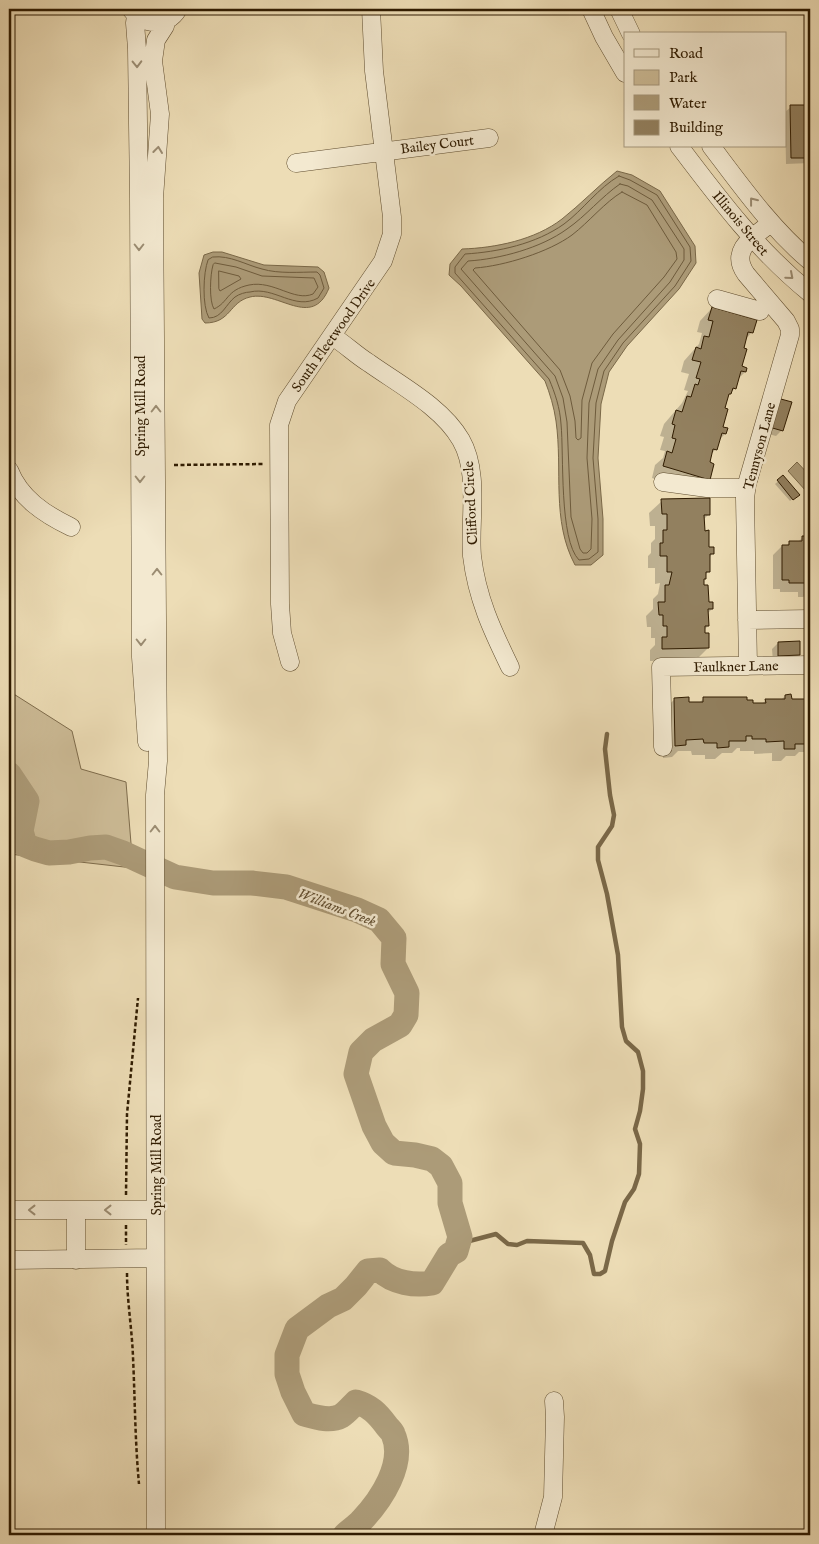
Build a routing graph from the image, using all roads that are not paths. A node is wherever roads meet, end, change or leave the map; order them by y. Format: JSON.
{"nodes":[{"id":1,"x":372,"y":9,"type":"edge"},
{"id":2,"x":590,"y":9,"type":"edge"},
{"id":3,"x":619,"y":9,"type":"edge"},
{"id":4,"x":132,"y":10,"type":"edge"},
{"id":5,"x":178,"y":12,"type":"edge"},
{"id":6,"x":630,"y":32,"type":"edge"},
{"id":7,"x":624,"y":71,"type":"edge"},
{"id":8,"x":489,"y":138,"type":"dead end"},
{"id":9,"x":681,"y":148,"type":"edge"},
{"id":10,"x":713,"y":148,"type":"edge"},
{"id":11,"x":384,"y":151,"type":"junction"},
{"id":12,"x":296,"y":163,"type":"dead end"},
{"id":13,"x":771,"y":223,"type":"junction"},
{"id":14,"x":752,"y":238,"type":"junction"},
{"id":15,"x":769,"y":257,"type":"junction"},
{"id":16,"x":810,"y":261,"type":"edge"},
{"id":17,"x":748,"y":277,"type":"junction"},
{"id":18,"x":810,"y":293,"type":"edge"},
{"id":19,"x":717,"y":299,"type":"dead end"},
{"id":20,"x":735,"y":304,"type":"junction"},
{"id":21,"x":760,"y":311,"type":"dead end"},
{"id":22,"x":332,"y":336,"type":"junction"},
{"id":23,"x":9,"y":470,"type":"edge"},
{"id":24,"x":664,"y":482,"type":"dead end"},
{"id":25,"x":746,"y":488,"type":"junction"},
{"id":26,"x":70,"y":527,"type":"dead end"},
{"id":27,"x":747,"y":620,"type":"junction"},
{"id":28,"x":810,"y":620,"type":"edge"},
{"id":29,"x":290,"y":662,"type":"dead end"},
{"id":30,"x":810,"y":665,"type":"edge"},
{"id":31,"x":748,"y":666,"type":"junction"},
{"id":32,"x":510,"y":667,"type":"dead end"},
{"id":33,"x":664,"y":747,"type":"dead end"},
{"id":34,"x":155,"y":796,"type":"junction"},
{"id":35,"x":9,"y":1210,"type":"edge"},
{"id":36,"x":76,"y":1210,"type":"junction"},
{"id":37,"x":156,"y":1210,"type":"junction"},
{"id":38,"x":156,"y":1258,"type":"junction"},
{"id":39,"x":9,"y":1260,"type":"edge"},
{"id":40,"x":76,"y":1260,"type":"junction"},
{"id":41,"x":554,"y":1401,"type":"dead end"},
{"id":42,"x":156,"y":1535,"type":"edge"},
{"id":43,"x":543,"y":1535,"type":"edge"}],
"edges":[{"from":1,"to":11,"type":"street","name":"South Fleetwood Drive"},
{"from":2,"to":7,"type":"street"},
{"from":3,"to":6,"type":"street"},
{"from":4,"to":5,"type":"street"},
{"from":4,"to":34,"type":"street","name":"Spring Mill Road","one_way":true},
{"from":34,"to":5,"type":"street","name":"Spring Mill Road","one_way":true},
{"from":8,"to":11,"type":"street","name":"Bailey Court"},
{"from":9,"to":14,"type":"street","name":"Illinois Street"},
{"from":13,"to":10,"type":"street","name":"Illinois Street","one_way":true},
{"from":11,"to":12,"type":"street","name":"Bailey Court"},
{"from":11,"to":22,"type":"street","name":"South Fleetwood Drive"},
{"from":13,"to":14,"type":"street"},
{"from":13,"to":16,"type":"street","name":"Illinois Street"},
{"from":14,"to":15,"type":"street","name":"Illinois Street"},
{"from":14,"to":17,"type":"street"},
{"from":15,"to":17,"type":"street"},
{"from":15,"to":18,"type":"street","name":"Illinois Street","one_way":true},
{"from":17,"to":20,"type":"street"},
{"from":17,"to":25,"type":"street","name":"Tennyson Lane"},
{"from":19,"to":20,"type":"street"},
{"from":20,"to":21,"type":"street"},
{"from":22,"to":29,"type":"street","name":"South Fleetwood Drive"},
{"from":22,"to":32,"type":"street","name":"Clifford Circle"},
{"from":23,"to":26,"type":"street"},
{"from":24,"to":25,"type":"street"},
{"from":25,"to":27,"type":"street","name":"Tennyson Lane"},
{"from":27,"to":28,"type":"street"},
{"from":27,"to":31,"type":"street","name":"Tennyson Lane"},
{"from":30,"to":31,"type":"street","name":"Faulkner Lane"},
{"from":31,"to":33,"type":"street","name":"Faulkner Lane"},
{"from":37,"to":34,"type":"street","name":"Spring Mill Road","one_way":true},
{"from":36,"to":35,"type":"street","one_way":true},
{"from":37,"to":36,"type":"street","one_way":true},
{"from":36,"to":40,"type":"street"},
{"from":37,"to":38,"type":"street","name":"Spring Mill Road"},
{"from":38,"to":40,"type":"street"},
{"from":38,"to":42,"type":"street","name":"Spring Mill Road"},
{"from":39,"to":40,"type":"street"},
{"from":41,"to":43,"type":"street"}]}
